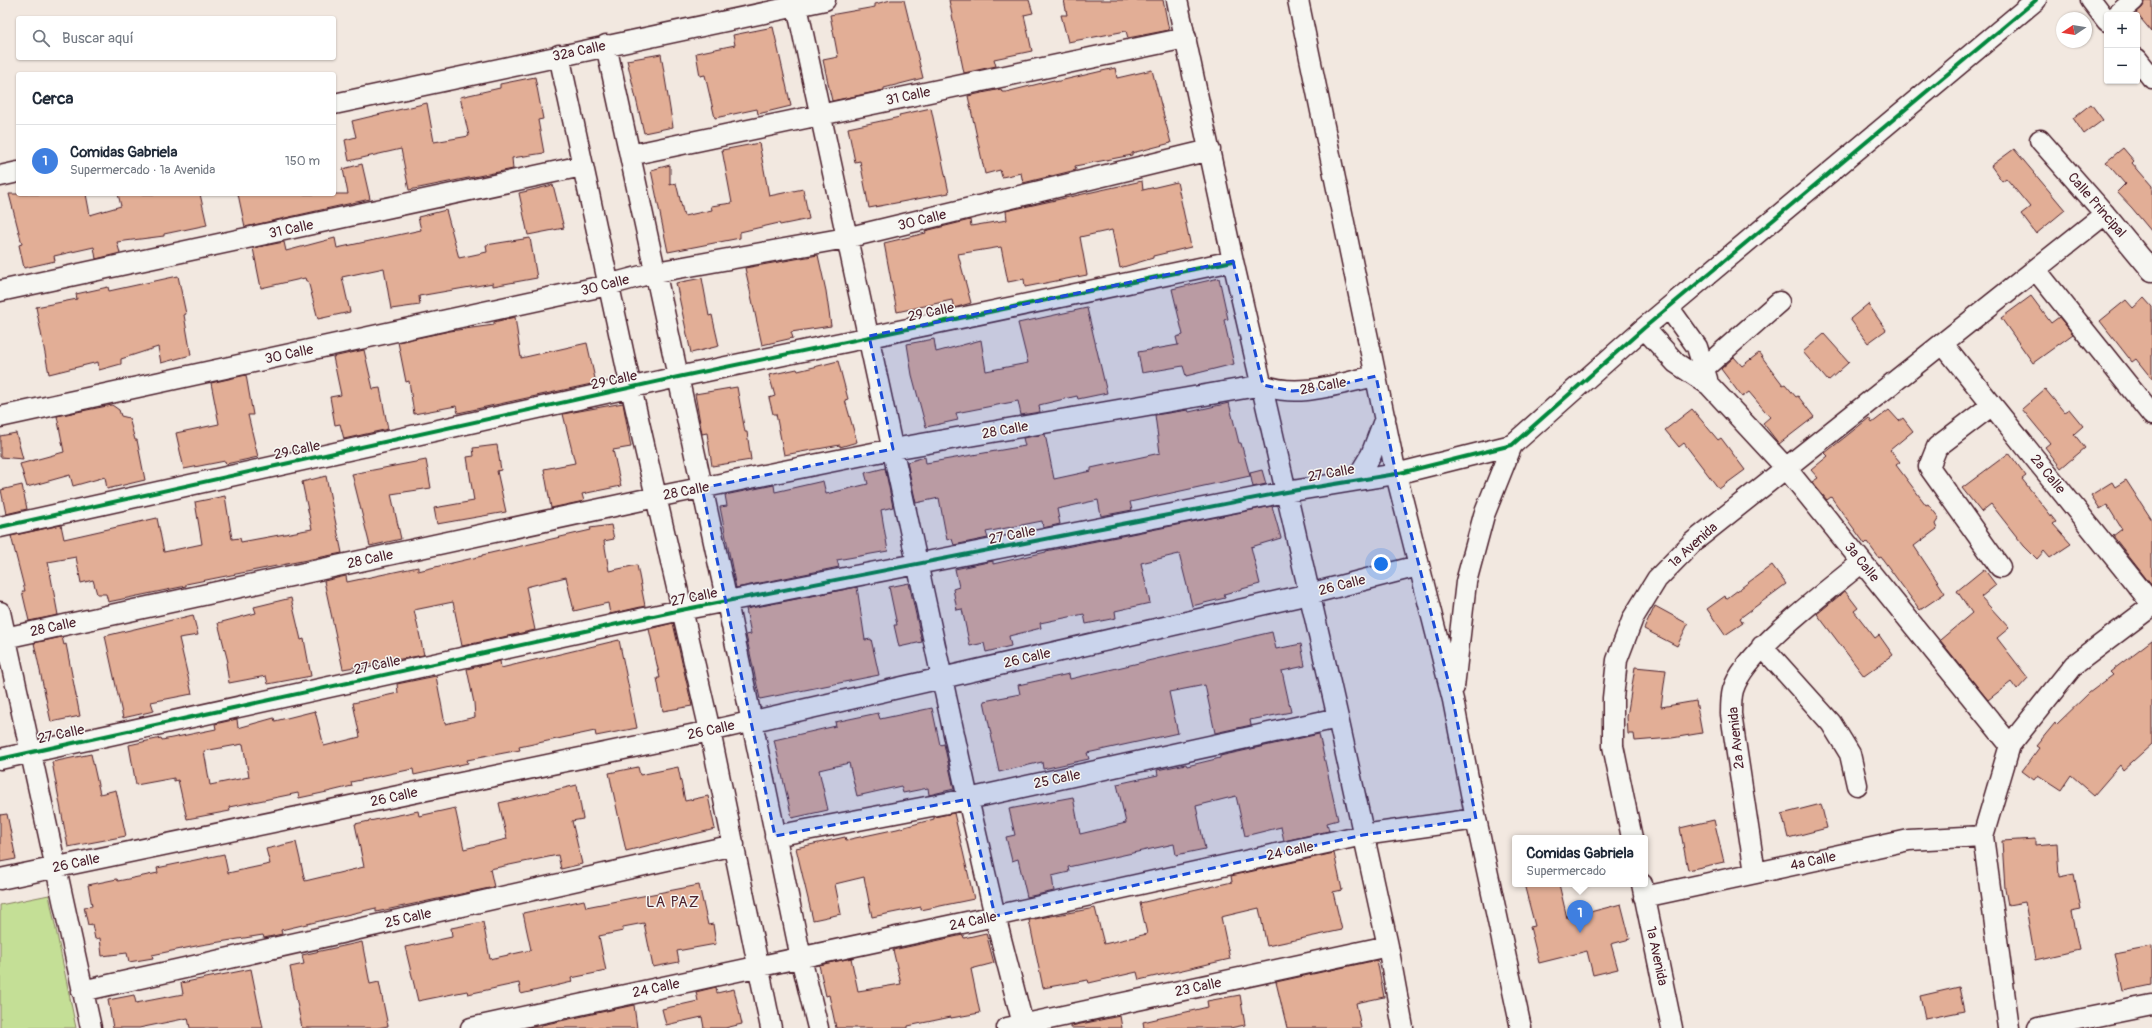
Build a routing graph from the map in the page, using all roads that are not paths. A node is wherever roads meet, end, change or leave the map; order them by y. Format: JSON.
{"nodes":[{"id":1,"x":825,"y":0,"type":"edge"},
{"id":2,"x":1176,"y":0,"type":"edge"},
{"id":3,"x":1298,"y":0,"type":"edge"},
{"id":4,"x":2036,"y":0,"type":"edge"},
{"id":5,"x":2091,"y":0,"type":"edge"},
{"id":6,"x":2134,"y":0,"type":"edge"},
{"id":7,"x":797,"y":6,"type":"junction"},
{"id":8,"x":2120,"y":12,"type":"edge"},
{"id":9,"x":2104,"y":17,"type":"edge"},
{"id":10,"x":1186,"y":38,"type":"junction"},
{"id":11,"x":606,"y":45,"type":"junction"},
{"id":12,"x":559,"y":55,"type":"junction"},
{"id":13,"x":2140,"y":63,"type":"edge"},
{"id":14,"x":2152,"y":78,"type":"edge"},
{"id":15,"x":336,"y":104,"type":"edge"},
{"id":16,"x":821,"y":114,"type":"junction"},
{"id":17,"x":2040,"y":140,"type":"dead end"},
{"id":18,"x":1210,"y":150,"type":"junction"},
{"id":19,"x":630,"y":155,"type":"junction"},
{"id":20,"x":582,"y":166,"type":"junction"},
{"id":21,"x":16,"y":172,"type":"edge"},
{"id":22,"x":0,"y":176,"type":"edge"},
{"id":23,"x":2105,"y":214,"type":"junction"},
{"id":24,"x":846,"y":238,"type":"junction"},
{"id":25,"x":1233,"y":261,"type":"junction"},
{"id":26,"x":2036,"y":270,"type":"junction"},
{"id":27,"x":2152,"y":271,"type":"edge"},
{"id":28,"x":656,"y":272,"type":"junction"},
{"id":29,"x":608,"y":285,"type":"junction"},
{"id":30,"x":0,"y":291,"type":"edge"},
{"id":31,"x":1779,"y":302,"type":"dead end"},
{"id":32,"x":1669,"y":308,"type":"junction"},
{"id":33,"x":1644,"y":328,"type":"junction"},
{"id":34,"x":869,"y":336,"type":"junction"},
{"id":35,"x":1943,"y":344,"type":"junction"},
{"id":36,"x":1376,"y":376,"type":"junction"},
{"id":37,"x":678,"y":377,"type":"junction"},
{"id":38,"x":1706,"y":377,"type":"junction"},
{"id":39,"x":1263,"y":385,"type":"junction"},
{"id":40,"x":631,"y":388,"type":"junction"},
{"id":41,"x":1992,"y":405,"type":"junction"},
{"id":42,"x":2152,"y":415,"type":"edge"},
{"id":43,"x":0,"y":417,"type":"edge"},
{"id":44,"x":1385,"y":418,"type":"junction"},
{"id":45,"x":1512,"y":445,"type":"junction"},
{"id":46,"x":893,"y":449,"type":"junction"},
{"id":47,"x":1786,"y":468,"type":"junction"},
{"id":48,"x":1396,"y":474,"type":"junction"},
{"id":49,"x":1356,"y":480,"type":"junction"},
{"id":50,"x":702,"y":488,"type":"junction"},
{"id":51,"x":1286,"y":492,"type":"junction"},
{"id":52,"x":656,"y":497,"type":"junction"},
{"id":53,"x":0,"y":527,"type":"edge"},
{"id":54,"x":1862,"y":562,"type":"junction"},
{"id":55,"x":918,"y":565,"type":"junction"},
{"id":56,"x":1418,"y":566,"type":"junction"},
{"id":57,"x":2000,"y":567,"type":"dead end"},
{"id":58,"x":1309,"y":594,"type":"junction"},
{"id":59,"x":727,"y":602,"type":"junction"},
{"id":60,"x":2152,"y":605,"type":"edge"},
{"id":61,"x":682,"y":610,"type":"junction"},
{"id":62,"x":0,"y":612,"type":"edge"},
{"id":63,"x":3,"y":638,"type":"edge"},
{"id":64,"x":1762,"y":646,"type":"junction"},
{"id":65,"x":942,"y":678,"type":"junction"},
{"id":66,"x":1453,"y":700,"type":"junction"},
{"id":67,"x":1338,"y":718,"type":"junction"},
{"id":68,"x":751,"y":722,"type":"junction"},
{"id":69,"x":710,"y":731,"type":"junction"},
{"id":70,"x":2010,"y":745,"type":"junction"},
{"id":71,"x":30,"y":752,"type":"junction"},
{"id":72,"x":0,"y":758,"type":"edge"},
{"id":73,"x":1857,"y":785,"type":"dead end"},
{"id":74,"x":968,"y":799,"type":"junction"},
{"id":75,"x":1476,"y":819,"type":"junction"},
{"id":76,"x":1363,"y":835,"type":"junction"},
{"id":77,"x":1631,"y":835,"type":"edge"},
{"id":78,"x":775,"y":836,"type":"junction"},
{"id":79,"x":1983,"y":836,"type":"junction"},
{"id":80,"x":734,"y":845,"type":"junction"},
{"id":81,"x":55,"y":867,"type":"junction"},
{"id":82,"x":1755,"y":873,"type":"junction"},
{"id":83,"x":0,"y":879,"type":"edge"},
{"id":84,"x":1643,"y":890,"type":"edge"},
{"id":85,"x":995,"y":916,"type":"junction"},
{"id":86,"x":1388,"y":946,"type":"junction"},
{"id":87,"x":801,"y":958,"type":"junction"},
{"id":88,"x":758,"y":967,"type":"junction"},
{"id":89,"x":82,"y":991,"type":"junction"},
{"id":90,"x":2152,"y":1005,"type":"edge"},
{"id":91,"x":1018,"y":1027,"type":"edge"},
{"id":92,"x":90,"y":1028,"type":"edge"},
{"id":93,"x":471,"y":1028,"type":"edge"},
{"id":94,"x":771,"y":1028,"type":"edge"},
{"id":95,"x":818,"y":1028,"type":"edge"},
{"id":96,"x":1404,"y":1028,"type":"edge"},
{"id":97,"x":1521,"y":1028,"type":"edge"},
{"id":98,"x":1672,"y":1028,"type":"edge"},
{"id":99,"x":2009,"y":1028,"type":"edge"},
{"id":100,"x":2038,"y":1028,"type":"edge"}],
"edges":[{"from":1,"to":7,"type":"street","name":"32ª Calle"},
{"from":2,"to":10,"type":"street"},
{"from":3,"to":36,"type":"street"},
{"from":4,"to":32,"type":"street"},
{"from":5,"to":9,"type":"street"},
{"from":6,"to":8,"type":"street"},
{"from":7,"to":11,"type":"street","name":"32ª Calle"},
{"from":7,"to":16,"type":"street"},
{"from":10,"to":16,"type":"street","name":"31 Calle"},
{"from":10,"to":18,"type":"street"},
{"from":11,"to":12,"type":"street","name":"32ª Calle"},
{"from":11,"to":19,"type":"street"},
{"from":12,"to":15,"type":"street","name":"32ª Calle"},
{"from":12,"to":20,"type":"street"},
{"from":13,"to":14,"type":"street"},
{"from":16,"to":19,"type":"street","name":"31 Calle"},
{"from":16,"to":24,"type":"street"},
{"from":17,"to":23,"type":"street","name":"Calle Principal"},
{"from":18,"to":24,"type":"street","name":"30 Calle"},
{"from":18,"to":25,"type":"street"},
{"from":19,"to":28,"type":"street"},
{"from":20,"to":29,"type":"street"},
{"from":20,"to":30,"type":"street","name":"31 Calle"},
{"from":21,"to":22,"type":"street"},
{"from":23,"to":26,"type":"street","name":"1a Avenida"},
{"from":23,"to":27,"type":"street","name":"Calle Principal"},
{"from":24,"to":28,"type":"street","name":"30 Calle"},
{"from":24,"to":34,"type":"street"},
{"from":25,"to":34,"type":"street","name":"29 Calle"},
{"from":25,"to":39,"type":"street"},
{"from":26,"to":35,"type":"street","name":"1a Avenida"},
{"from":26,"to":42,"type":"street"},
{"from":28,"to":29,"type":"street","name":"30 Calle"},
{"from":28,"to":37,"type":"street"},
{"from":29,"to":40,"type":"street"},
{"from":29,"to":43,"type":"street","name":"30 Calle"},
{"from":31,"to":38,"type":"street"},
{"from":32,"to":33,"type":"street"},
{"from":32,"to":38,"type":"street","name":"3a Calle"},
{"from":33,"to":38,"type":"street","name":"3a Calle"},
{"from":33,"to":45,"type":"street"},
{"from":34,"to":37,"type":"street","name":"29 Calle"},
{"from":34,"to":46,"type":"street"},
{"from":35,"to":41,"type":"street","name":"2a Calle"},
{"from":35,"to":47,"type":"street","name":"1a Avenida"},
{"from":36,"to":39,"type":"street","name":"28 Calle"},
{"from":36,"to":44,"type":"street"},
{"from":37,"to":40,"type":"street","name":"29 Calle"},
{"from":37,"to":50,"type":"street"},
{"from":38,"to":47,"type":"street","name":"3a Calle"},
{"from":39,"to":46,"type":"street","name":"28 Calle"},
{"from":39,"to":51,"type":"street"},
{"from":40,"to":52,"type":"street"},
{"from":40,"to":53,"type":"street","name":"29 Calle"},
{"from":41,"to":57,"type":"street"},
{"from":41,"to":60,"type":"street","name":"2a Calle"},
{"from":44,"to":48,"type":"street"},
{"from":44,"to":49,"type":"street"},
{"from":45,"to":48,"type":"street","name":"27 Calle"},
{"from":45,"to":66,"type":"street"},
{"from":46,"to":50,"type":"street","name":"28 Calle"},
{"from":46,"to":55,"type":"street"},
{"from":47,"to":54,"type":"street","name":"3a Calle"},
{"from":47,"to":77,"type":"street","name":"1a Avenida"},
{"from":48,"to":49,"type":"street","name":"27 Calle"},
{"from":48,"to":56,"type":"street"},
{"from":49,"to":51,"type":"street","name":"27 Calle"},
{"from":50,"to":52,"type":"street","name":"28 Calle"},
{"from":50,"to":59,"type":"street"},
{"from":51,"to":55,"type":"street","name":"27 Calle"},
{"from":51,"to":58,"type":"street"},
{"from":52,"to":61,"type":"street"},
{"from":52,"to":63,"type":"street","name":"28 Calle"},
{"from":54,"to":64,"type":"street","name":"2a Avenida"},
{"from":54,"to":70,"type":"street","name":"3a Calle"},
{"from":55,"to":59,"type":"street","name":"27 Calle"},
{"from":55,"to":65,"type":"street"},
{"from":56,"to":58,"type":"street","name":"26 Calle"},
{"from":56,"to":66,"type":"street"},
{"from":58,"to":65,"type":"street","name":"26 Calle"},
{"from":58,"to":67,"type":"street"},
{"from":59,"to":61,"type":"street","name":"27 Calle"},
{"from":59,"to":68,"type":"street"},
{"from":60,"to":70,"type":"street"},
{"from":61,"to":69,"type":"street"},
{"from":61,"to":71,"type":"street","name":"27 Calle"},
{"from":62,"to":63,"type":"street"},
{"from":63,"to":71,"type":"street"},
{"from":64,"to":73,"type":"street"},
{"from":64,"to":82,"type":"street","name":"2a Avenida"},
{"from":65,"to":68,"type":"street","name":"26 Calle"},
{"from":65,"to":74,"type":"street"},
{"from":66,"to":75,"type":"street"},
{"from":67,"to":74,"type":"street","name":"25 Calle"},
{"from":67,"to":76,"type":"street"},
{"from":68,"to":69,"type":"street","name":"26 Calle"},
{"from":68,"to":78,"type":"street"},
{"from":69,"to":80,"type":"street"},
{"from":69,"to":81,"type":"street","name":"26 Calle"},
{"from":70,"to":79,"type":"street"},
{"from":71,"to":72,"type":"street","name":"27 Calle"},
{"from":71,"to":81,"type":"street"},
{"from":74,"to":78,"type":"street","name":"25 Calle"},
{"from":74,"to":85,"type":"street"},
{"from":75,"to":76,"type":"street","name":"24 Calle"},
{"from":75,"to":97,"type":"street"},
{"from":76,"to":85,"type":"street","name":"24 Calle"},
{"from":76,"to":86,"type":"street"},
{"from":78,"to":87,"type":"street"},
{"from":79,"to":82,"type":"street","name":"4a Calle"},
{"from":79,"to":99,"type":"street"},
{"from":80,"to":88,"type":"street"},
{"from":80,"to":89,"type":"street","name":"25 Calle"},
{"from":81,"to":83,"type":"street","name":"26 Calle"},
{"from":81,"to":89,"type":"street"},
{"from":82,"to":84,"type":"street","name":"4a Calle"},
{"from":84,"to":98,"type":"street","name":"1a Avenida"},
{"from":85,"to":87,"type":"street","name":"24 Calle"},
{"from":85,"to":91,"type":"street"},
{"from":86,"to":91,"type":"street","name":"23 Calle"},
{"from":86,"to":96,"type":"street"},
{"from":87,"to":88,"type":"street","name":"24 Calle"},
{"from":87,"to":95,"type":"street"},
{"from":88,"to":93,"type":"street","name":"24 Calle"},
{"from":88,"to":94,"type":"street"},
{"from":89,"to":92,"type":"street"},
{"from":90,"to":100,"type":"street"}]}
